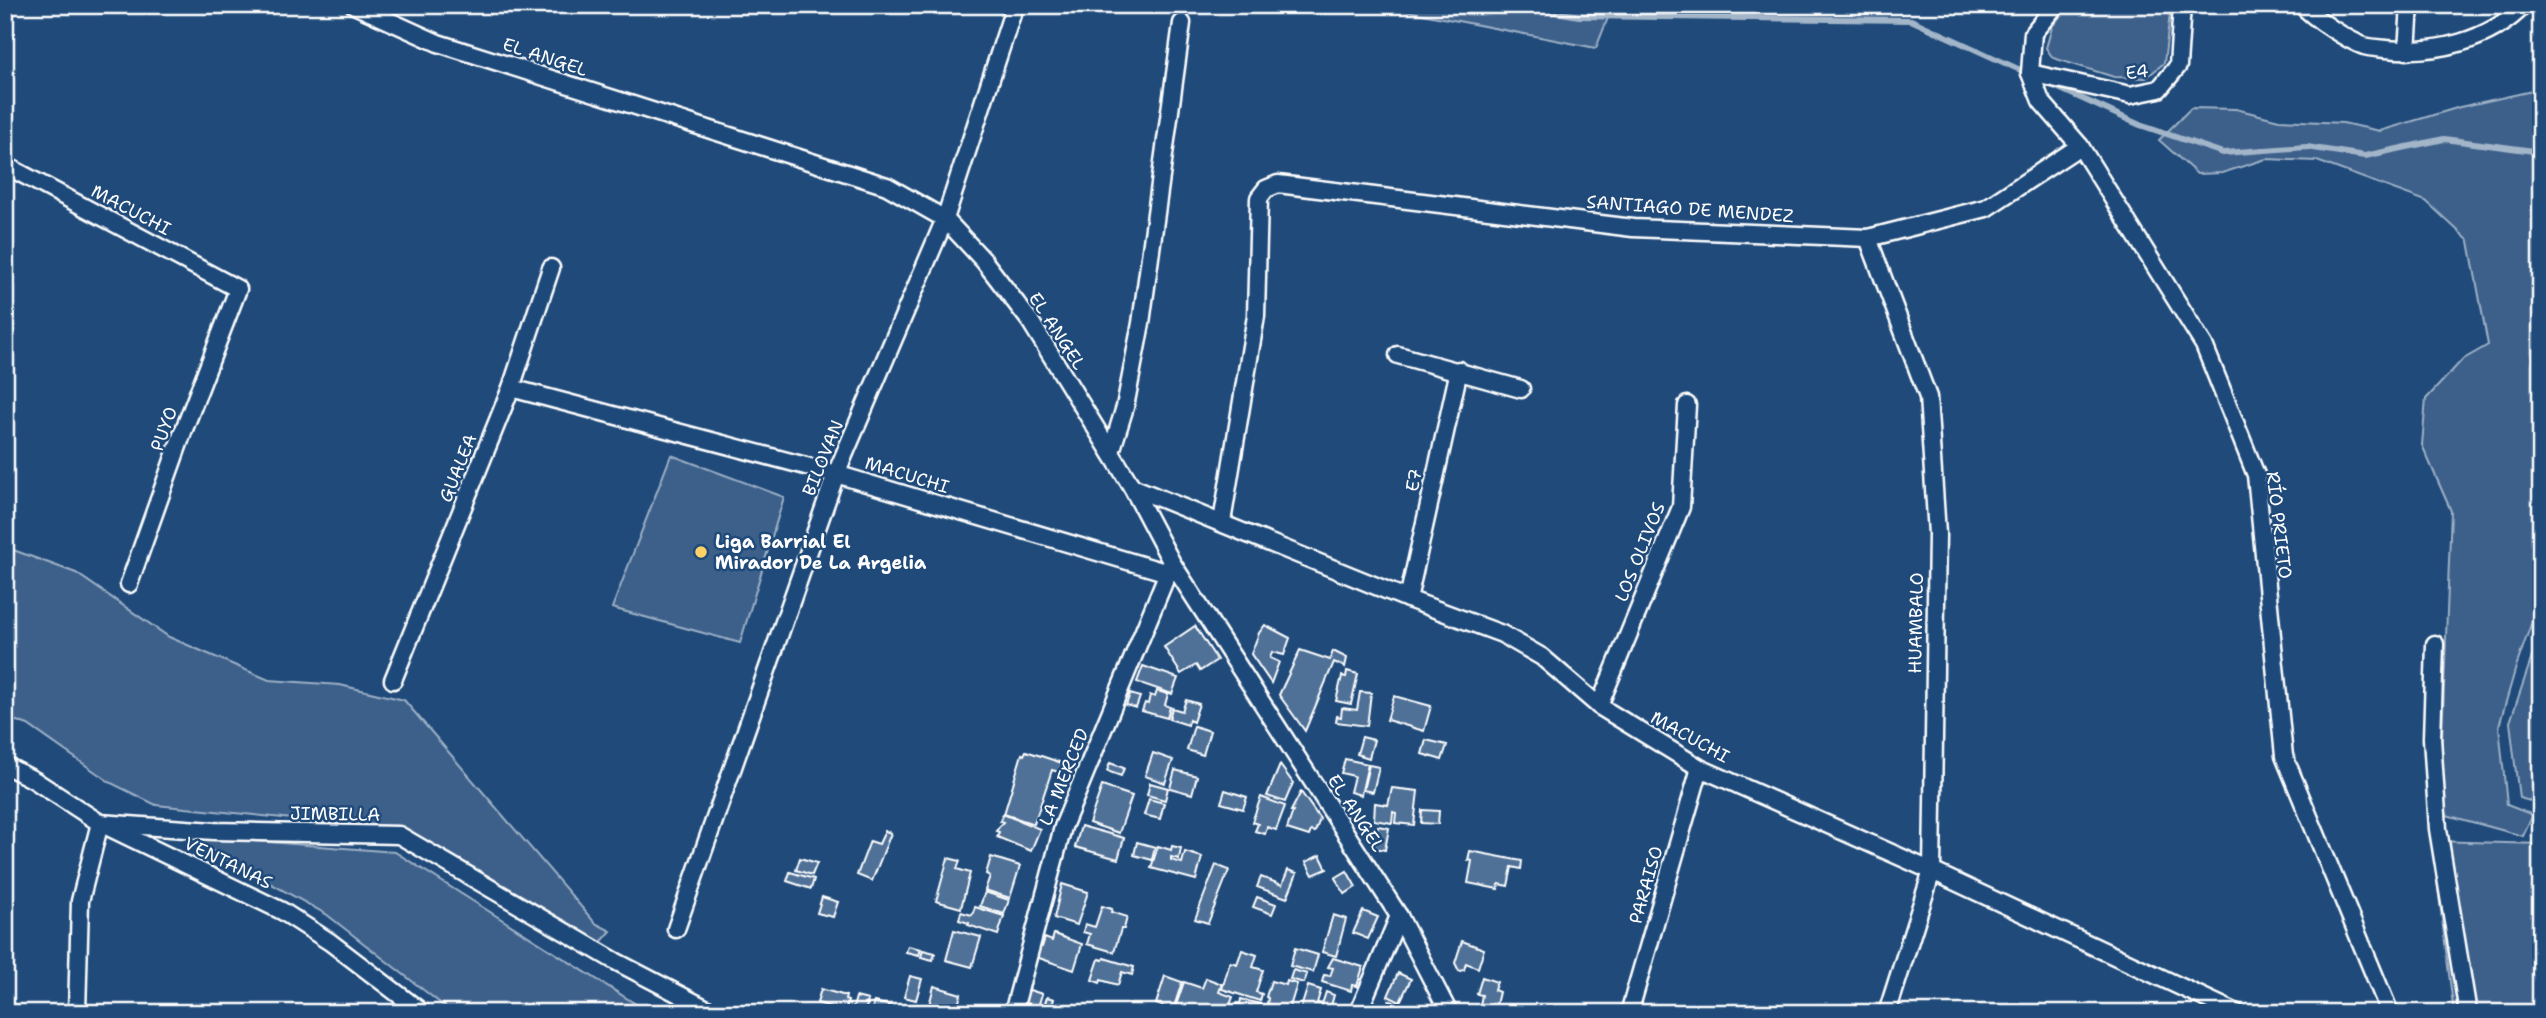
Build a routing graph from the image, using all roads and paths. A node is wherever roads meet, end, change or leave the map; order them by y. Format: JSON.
{"nodes":[{"id":1,"x":354,"y":5,"type":"edge"},
{"id":2,"x":1015,"y":5,"type":"edge"},
{"id":3,"x":2056,"y":5,"type":"edge"},
{"id":4,"x":2182,"y":5,"type":"edge"},
{"id":5,"x":2302,"y":5,"type":"edge"},
{"id":6,"x":2410,"y":5,"type":"edge"},
{"id":7,"x":2524,"y":5,"type":"edge"},
{"id":8,"x":1182,"y":23,"type":"dead end"},
{"id":9,"x":2407,"y":51,"type":"junction"},
{"id":10,"x":2030,"y":73,"type":"junction"},
{"id":11,"x":2080,"y":146,"type":"junction"},
{"id":12,"x":5,"y":165,"type":"edge"},
{"id":13,"x":945,"y":219,"type":"junction"},
{"id":14,"x":1868,"y":239,"type":"junction"},
{"id":15,"x":551,"y":268,"type":"dead end"},
{"id":16,"x":238,"y":289,"type":"joint"},
{"id":17,"x":1398,"y":355,"type":"dead end"},
{"id":18,"x":1459,"y":370,"type":"junction"},
{"id":19,"x":511,"y":388,"type":"junction"},
{"id":20,"x":1521,"y":389,"type":"dead end"},
{"id":21,"x":1687,"y":405,"type":"dead end"},
{"id":22,"x":1111,"y":452,"type":"junction"},
{"id":23,"x":836,"y":474,"type":"junction"},
{"id":24,"x":1132,"y":487,"type":"junction"},
{"id":25,"x":1222,"y":522,"type":"junction"},
{"id":26,"x":1170,"y":568,"type":"junction"},
{"id":27,"x":129,"y":583,"type":"dead end"},
{"id":28,"x":1408,"y":599,"type":"junction"},
{"id":29,"x":2435,"y":644,"type":"dead end"},
{"id":30,"x":393,"y":681,"type":"dead end"},
{"id":31,"x":1599,"y":706,"type":"junction"},
{"id":32,"x":5,"y":765,"type":"edge"},
{"id":33,"x":1700,"y":768,"type":"junction"},
{"id":34,"x":100,"y":823,"type":"junction"},
{"id":35,"x":1932,"y":871,"type":"junction"},
{"id":36,"x":1399,"y":916,"type":"junction"},
{"id":37,"x":676,"y":929,"type":"dead end"},
{"id":38,"x":416,"y":1010,"type":"edge"},
{"id":39,"x":77,"y":1013,"type":"edge"},
{"id":40,"x":715,"y":1013,"type":"edge"},
{"id":41,"x":1013,"y":1013,"type":"edge"},
{"id":42,"x":1359,"y":1013,"type":"edge"},
{"id":43,"x":1449,"y":1013,"type":"edge"},
{"id":44,"x":1629,"y":1013,"type":"edge"},
{"id":45,"x":1887,"y":1013,"type":"edge"},
{"id":46,"x":2237,"y":1013,"type":"edge"},
{"id":47,"x":2390,"y":1013,"type":"edge"},
{"id":48,"x":2468,"y":1013,"type":"edge"}],
"edges":[{"from":1,"to":13,"type":"street","name":"EL ANGEL"},
{"from":2,"to":13,"type":"street","name":"BILOVAN"},
{"from":3,"to":10,"type":"street","name":"RÍO PRIETO"},
{"from":4,"to":10,"type":"street","name":"E4"},
{"from":5,"to":9,"type":"street"},
{"from":6,"to":9,"type":"street"},
{"from":7,"to":9,"type":"street"},
{"from":8,"to":22,"type":"street"},
{"from":10,"to":11,"type":"street","name":"RÍO PRIETO"},
{"from":11,"to":14,"type":"street","name":"SANTIAGO DE MENDEZ"},
{"from":11,"to":47,"type":"street","name":"RÍO PRIETO"},
{"from":12,"to":16,"type":"street","name":"MACUCHI"},
{"from":13,"to":22,"type":"street","name":"EL ANGEL"},
{"from":13,"to":23,"type":"street","name":"BILOVAN"},
{"from":14,"to":25,"type":"street","name":"SANTIAGO DE MENDEZ"},
{"from":14,"to":35,"type":"street","name":"HUAMBALO"},
{"from":15,"to":19,"type":"street","name":"GUALEA"},
{"from":16,"to":27,"type":"street","name":"PUYO"},
{"from":17,"to":18,"type":"street"},
{"from":18,"to":20,"type":"street"},
{"from":18,"to":28,"type":"street","name":"E7"},
{"from":19,"to":23,"type":"street","name":"MACUCHI"},
{"from":19,"to":30,"type":"street","name":"GUALEA"},
{"from":21,"to":31,"type":"street","name":"LOS OLIVOS"},
{"from":22,"to":24,"type":"street","name":"EL ANGEL"},
{"from":23,"to":26,"type":"street","name":"MACUCHI"},
{"from":23,"to":37,"type":"street","name":"BILOVAN"},
{"from":24,"to":25,"type":"street","name":"MACUCHI"},
{"from":24,"to":26,"type":"street","name":"EL ANGEL"},
{"from":25,"to":28,"type":"street","name":"MACUCHI"},
{"from":26,"to":36,"type":"street","name":"EL ANGEL"},
{"from":26,"to":41,"type":"street","name":"LA MERCED"},
{"from":28,"to":31,"type":"street","name":"MACUCHI"},
{"from":29,"to":48,"type":"street"},
{"from":31,"to":33,"type":"street","name":"MACUCHI"},
{"from":32,"to":34,"type":"street","name":"VENTANAS"},
{"from":33,"to":35,"type":"street","name":"MACUCHI"},
{"from":33,"to":44,"type":"street","name":"PARAISO"},
{"from":34,"to":38,"type":"street","name":"VENTANAS"},
{"from":34,"to":39,"type":"street"},
{"from":34,"to":40,"type":"street","name":"JIMBILLA"},
{"from":35,"to":45,"type":"street","name":"HUAMBALO"},
{"from":35,"to":46,"type":"street","name":"MACUCHI"},
{"from":36,"to":42,"type":"street"},
{"from":36,"to":43,"type":"street","name":"EL ANGEL"}]}
